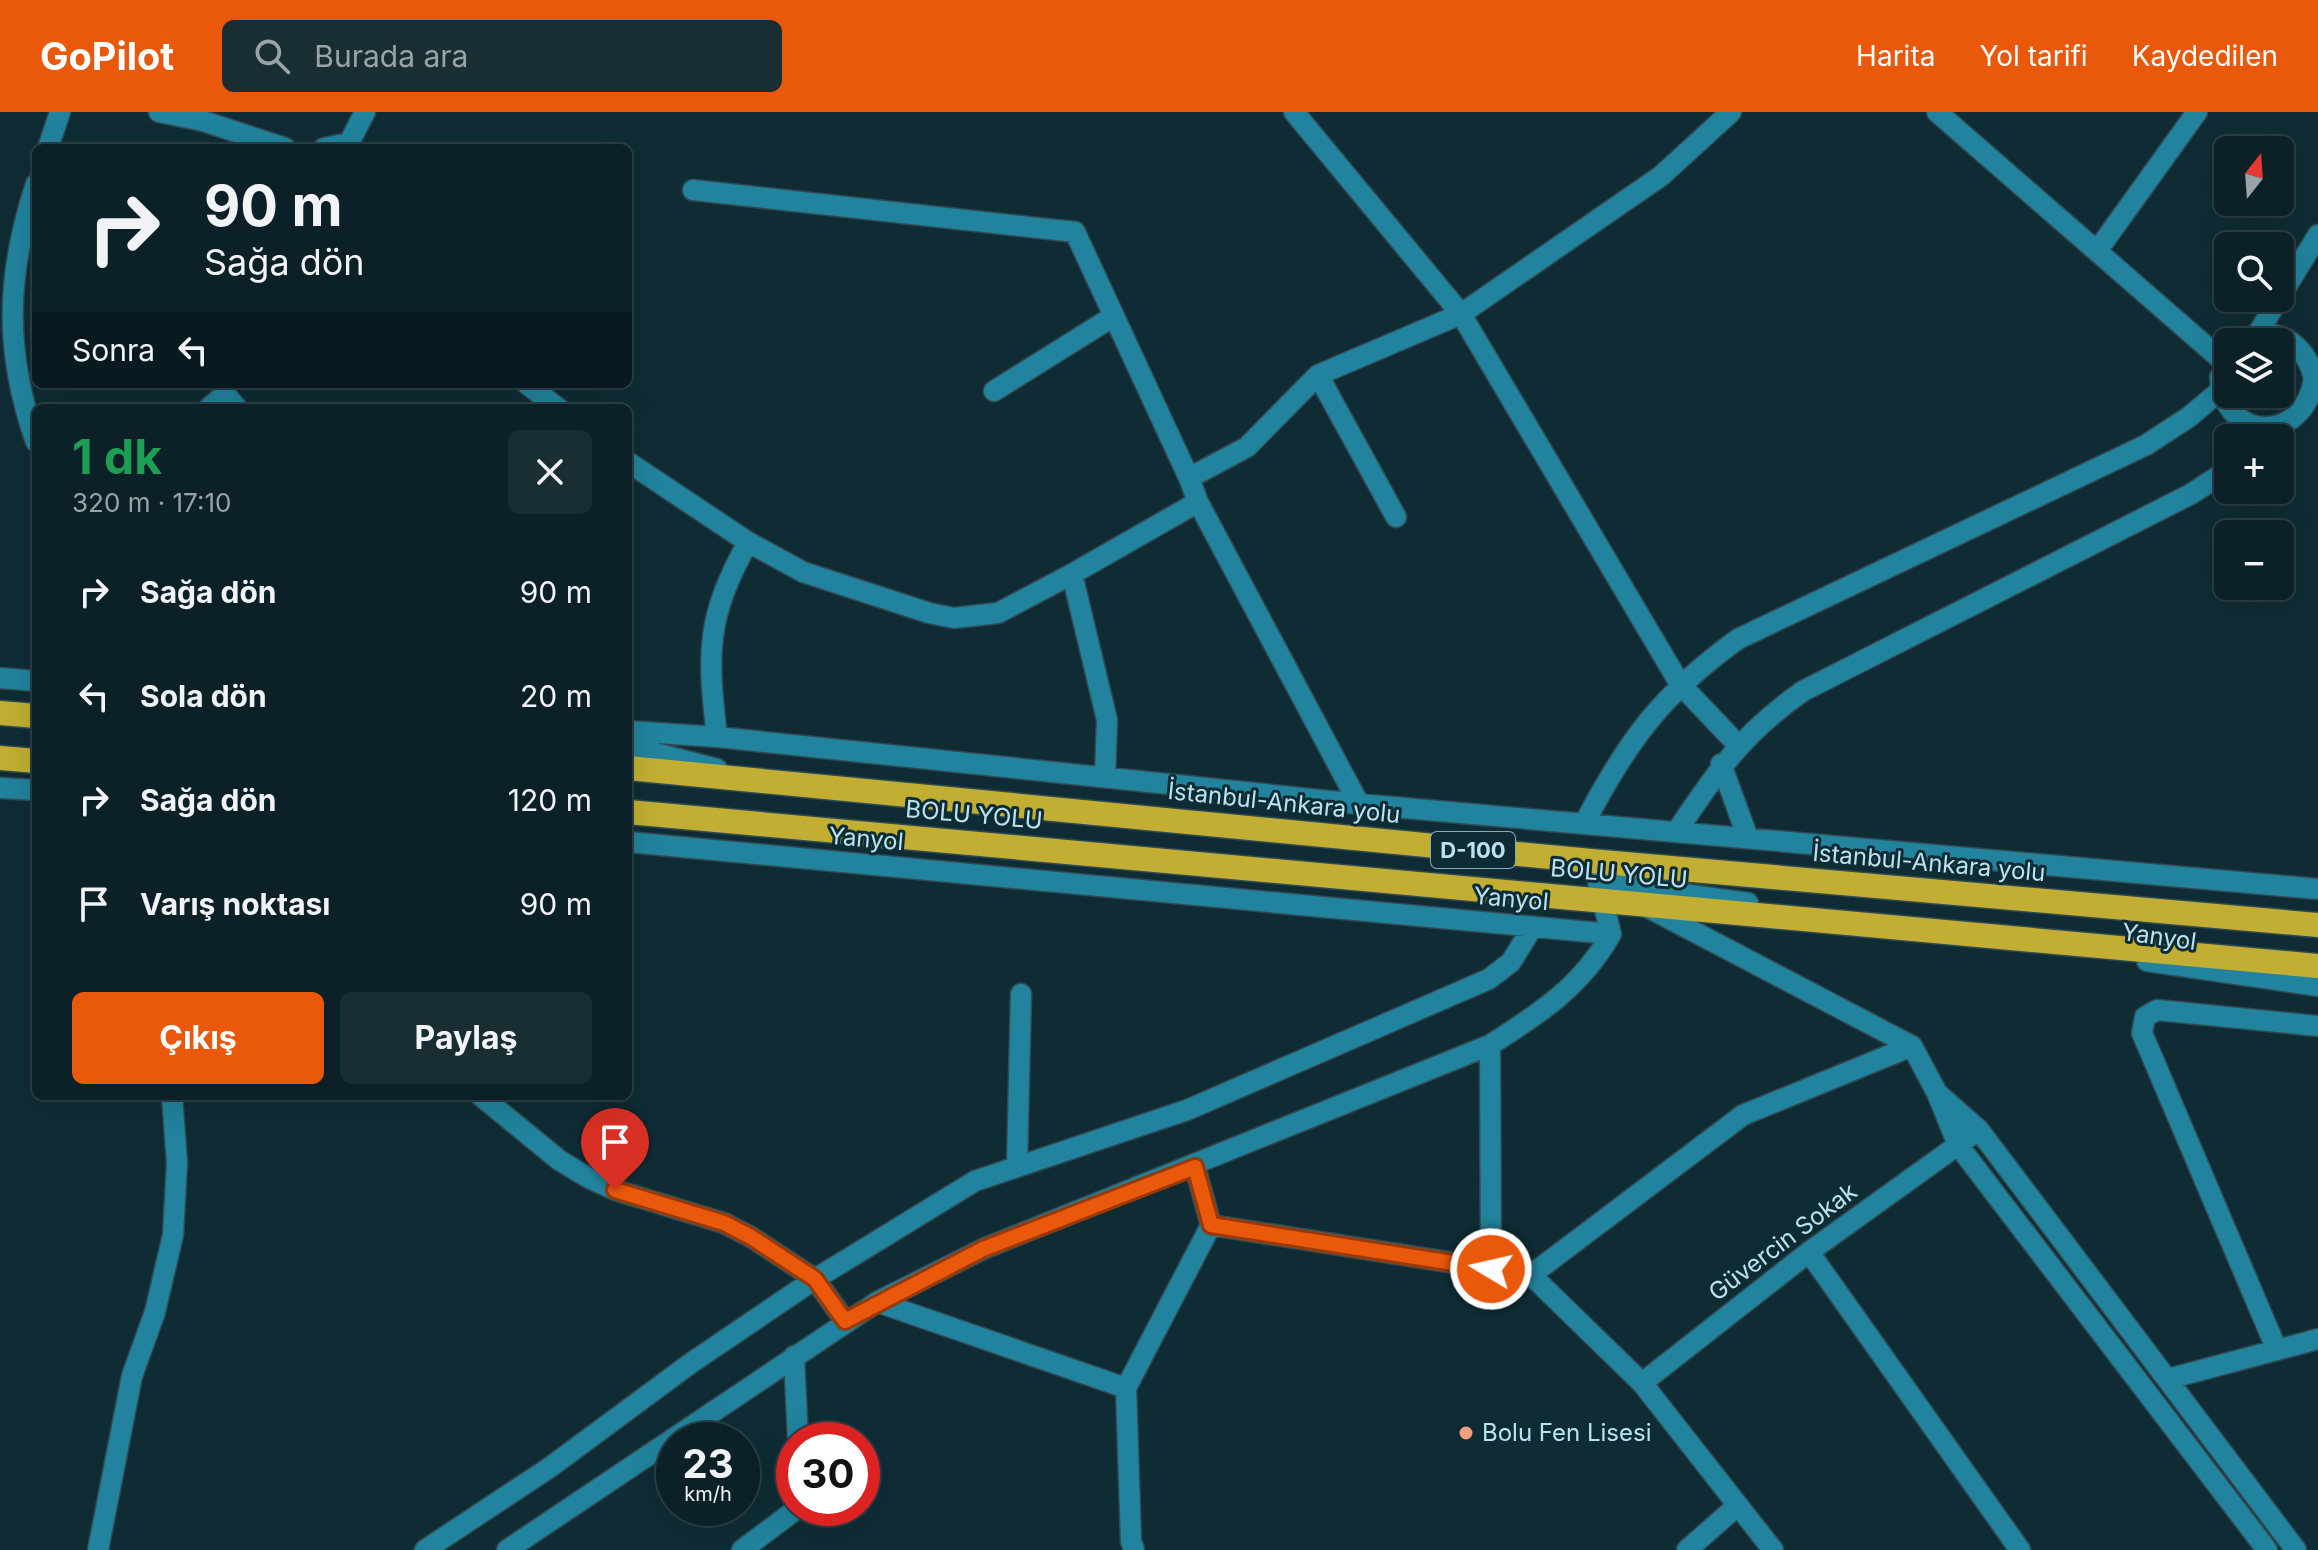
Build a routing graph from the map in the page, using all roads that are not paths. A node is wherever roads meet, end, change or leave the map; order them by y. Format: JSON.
{"nodes":[{"id":1,"x":60,"y":112,"type":"edge"},
{"id":2,"x":159,"y":112,"type":"edge"},
{"id":3,"x":365,"y":112,"type":"edge"},
{"id":4,"x":1294,"y":112,"type":"edge"},
{"id":5,"x":1731,"y":112,"type":"edge"},
{"id":6,"x":1937,"y":112,"type":"edge"},
{"id":7,"x":2187,"y":116,"type":"edge"},
{"id":8,"x":49,"y":144,"type":"edge"},
{"id":9,"x":273,"y":144,"type":"edge"},
{"id":10,"x":350,"y":144,"type":"edge"},
{"id":11,"x":693,"y":190,"type":"dead end"},
{"id":12,"x":32,"y":198,"type":"edge"},
{"id":13,"x":2318,"y":235,"type":"edge"},
{"id":14,"x":2097,"y":251,"type":"junction"},
{"id":15,"x":2294,"y":274,"type":"edge"},
{"id":16,"x":2268,"y":312,"type":"edge"},
{"id":17,"x":1461,"y":314,"type":"junction"},
{"id":18,"x":1114,"y":316,"type":"junction"},
{"id":19,"x":2256,"y":328,"type":"edge"},
{"id":20,"x":2294,"y":344,"type":"edge"},
{"id":21,"x":2214,"y":348,"type":"edge"},
{"id":22,"x":2315,"y":367,"type":"edge"},
{"id":23,"x":1318,"y":375,"type":"junction"},
{"id":24,"x":532,"y":388,"type":"edge"},
{"id":25,"x":994,"y":391,"type":"dead end"},
{"id":26,"x":2214,"y":396,"type":"edge"},
{"id":27,"x":553,"y":404,"type":"edge"},
{"id":28,"x":2230,"y":408,"type":"edge"},
{"id":29,"x":2311,"y":414,"type":"edge"},
{"id":30,"x":2255,"y":424,"type":"edge"},
{"id":31,"x":2285,"y":424,"type":"edge"},
{"id":32,"x":32,"y":428,"type":"edge"},
{"id":33,"x":632,"y":465,"type":"edge"},
{"id":34,"x":1189,"y":478,"type":"junction"},
{"id":35,"x":2214,"y":479,"type":"edge"},
{"id":36,"x":1198,"y":502,"type":"junction"},
{"id":37,"x":1396,"y":517,"type":"dead end"},
{"id":38,"x":748,"y":542,"type":"junction"},
{"id":39,"x":1072,"y":574,"type":"junction"},
{"id":40,"x":0,"y":678,"type":"edge"},
{"id":41,"x":32,"y":681,"type":"edge"},
{"id":42,"x":1680,"y":684,"type":"junction"},
{"id":43,"x":0,"y":713,"type":"edge"},
{"id":44,"x":32,"y":716,"type":"edge"},
{"id":45,"x":632,"y":731,"type":"edge"},
{"id":46,"x":717,"y":737,"type":"junction"},
{"id":47,"x":1738,"y":745,"type":"junction"},
{"id":48,"x":632,"y":747,"type":"edge"},
{"id":49,"x":0,"y":758,"type":"edge"},
{"id":50,"x":32,"y":761,"type":"edge"},
{"id":51,"x":1721,"y":764,"type":"junction"},
{"id":52,"x":632,"y":768,"type":"edge"},
{"id":53,"x":1105,"y":776,"type":"junction"},
{"id":54,"x":756,"y":779,"type":"junction"},
{"id":55,"x":0,"y":788,"type":"edge"},
{"id":56,"x":32,"y":790,"type":"edge"},
{"id":57,"x":1359,"y":804,"type":"junction"},
{"id":58,"x":632,"y":812,"type":"edge"},
{"id":59,"x":1585,"y":822,"type":"junction"},
{"id":60,"x":1677,"y":831,"type":"junction"},
{"id":61,"x":1748,"y":838,"type":"junction"},
{"id":62,"x":632,"y":842,"type":"edge"},
{"id":63,"x":1598,"y":882,"type":"junction"},
{"id":64,"x":2318,"y":889,"type":"edge"},
{"id":65,"x":2318,"y":925,"type":"edge"},
{"id":66,"x":1532,"y":928,"type":"junction"},
{"id":67,"x":1611,"y":934,"type":"junction"},
{"id":68,"x":2318,"y":966,"type":"edge"},
{"id":69,"x":2318,"y":986,"type":"edge"},
{"id":70,"x":1021,"y":994,"type":"dead end"},
{"id":71,"x":2318,"y":1026,"type":"edge"},
{"id":72,"x":1490,"y":1045,"type":"junction"},
{"id":73,"x":1912,"y":1046,"type":"junction"},
{"id":74,"x":1937,"y":1093,"type":"junction"},
{"id":75,"x":172,"y":1100,"type":"edge"},
{"id":76,"x":486,"y":1100,"type":"edge"},
{"id":77,"x":1979,"y":1130,"type":"junction"},
{"id":78,"x":1958,"y":1145,"type":"junction"},
{"id":79,"x":1017,"y":1166,"type":"junction"},
{"id":80,"x":1195,"y":1167,"type":"junction"},
{"id":81,"x":1211,"y":1225,"type":"junction"},
{"id":82,"x":1809,"y":1252,"type":"junction"},
{"id":83,"x":1491,"y":1269,"type":"junction"},
{"id":84,"x":1531,"y":1275,"type":"junction"},
{"id":85,"x":815,"y":1279,"type":"junction"},
{"id":86,"x":877,"y":1302,"type":"junction"},
{"id":87,"x":845,"y":1321,"type":"junction"},
{"id":88,"x":2318,"y":1339,"type":"edge"},
{"id":89,"x":2277,"y":1350,"type":"junction"},
{"id":90,"x":794,"y":1356,"type":"junction"},
{"id":91,"x":2168,"y":1379,"type":"junction"},
{"id":92,"x":1642,"y":1383,"type":"junction"},
{"id":93,"x":1126,"y":1388,"type":"junction"},
{"id":94,"x":797,"y":1422,"type":"edge"},
{"id":95,"x":1737,"y":1506,"type":"junction"},
{"id":96,"x":776,"y":1524,"type":"edge"},
{"id":97,"x":98,"y":1550,"type":"edge"},
{"id":98,"x":425,"y":1550,"type":"edge"},
{"id":99,"x":507,"y":1550,"type":"edge"},
{"id":100,"x":742,"y":1550,"type":"edge"},
{"id":101,"x":1134,"y":1550,"type":"edge"},
{"id":102,"x":1687,"y":1550,"type":"edge"},
{"id":103,"x":1773,"y":1550,"type":"edge"},
{"id":104,"x":2020,"y":1550,"type":"edge"},
{"id":105,"x":2267,"y":1550,"type":"edge"},
{"id":106,"x":2296,"y":1550,"type":"edge"}],
"edges":[{"from":1,"to":8,"type":"street"},
{"from":2,"to":9,"type":"street"},
{"from":3,"to":10,"type":"street"},
{"from":4,"to":17,"type":"street"},
{"from":5,"to":17,"type":"street"},
{"from":6,"to":14,"type":"street"},
{"from":7,"to":14,"type":"street"},
{"from":11,"to":18,"type":"street"},
{"from":12,"to":32,"type":"street"},
{"from":13,"to":15,"type":"street"},
{"from":14,"to":21,"type":"street"},
{"from":16,"to":19,"type":"street"},
{"from":17,"to":23,"type":"street"},
{"from":17,"to":42,"type":"street"},
{"from":18,"to":25,"type":"street"},
{"from":18,"to":34,"type":"street"},
{"from":20,"to":22,"type":"street"},
{"from":22,"to":29,"type":"street"},
{"from":23,"to":34,"type":"street"},
{"from":23,"to":37,"type":"street"},
{"from":24,"to":27,"type":"street"},
{"from":26,"to":42,"type":"street"},
{"from":28,"to":30,"type":"street"},
{"from":29,"to":31,"type":"street"},
{"from":33,"to":38,"type":"street"},
{"from":34,"to":36,"type":"street"},
{"from":35,"to":47,"type":"street"},
{"from":36,"to":39,"type":"street"},
{"from":36,"to":57,"type":"street"},
{"from":38,"to":39,"type":"street"},
{"from":38,"to":46,"type":"street"},
{"from":39,"to":53,"type":"street"},
{"from":40,"to":41,"type":"street"},
{"from":42,"to":47,"type":"street"},
{"from":42,"to":59,"type":"street"},
{"from":43,"to":44,"type":"highway"},
{"from":45,"to":46,"type":"street"},
{"from":46,"to":53,"type":"street"},
{"from":47,"to":51,"type":"street"},
{"from":48,"to":54,"type":"street"},
{"from":49,"to":50,"type":"highway"},
{"from":51,"to":60,"type":"street"},
{"from":51,"to":61,"type":"street"},
{"from":52,"to":54,"type":"highway","name":"İstanbul-Ankara yolu","number":"D-100"},
{"from":53,"to":57,"type":"street"},
{"from":54,"to":65,"type":"highway","name":"İstanbul-Ankara yolu","number":"D-100"},
{"from":55,"to":56,"type":"street"},
{"from":57,"to":59,"type":"street"},
{"from":58,"to":68,"type":"highway","name":"BOLU YOLU","number":"D-100"},
{"from":59,"to":60,"type":"street"},
{"from":60,"to":61,"type":"street"},
{"from":61,"to":64,"type":"street"},
{"from":62,"to":66,"type":"street","name":"Yanyol"},
{"from":63,"to":67,"type":"street"},
{"from":63,"to":69,"type":"street","name":"Yanyol"},
{"from":63,"to":73,"type":"street"},
{"from":66,"to":67,"type":"street","name":"Yanyol"},
{"from":66,"to":79,"type":"street"},
{"from":67,"to":72,"type":"street"},
{"from":70,"to":79,"type":"street"},
{"from":71,"to":89,"type":"street"},
{"from":72,"to":80,"type":"street"},
{"from":72,"to":83,"type":"street"},
{"from":73,"to":74,"type":"street"},
{"from":73,"to":84,"type":"street"},
{"from":74,"to":77,"type":"street"},
{"from":74,"to":78,"type":"street"},
{"from":75,"to":97,"type":"street"},
{"from":76,"to":85,"type":"street"},
{"from":77,"to":78,"type":"street","name":"Güvercin Sokak"},
{"from":77,"to":91,"type":"street"},
{"from":78,"to":82,"type":"street","name":"Güvercin Sokak"},
{"from":78,"to":105,"type":"street"},
{"from":79,"to":85,"type":"street"},
{"from":80,"to":81,"type":"street"},
{"from":80,"to":86,"type":"street"},
{"from":81,"to":83,"type":"street"},
{"from":81,"to":93,"type":"street"},
{"from":82,"to":92,"type":"street","name":"Güvercin Sokak"},
{"from":82,"to":104,"type":"street"},
{"from":83,"to":84,"type":"street"},
{"from":84,"to":92,"type":"street"},
{"from":85,"to":87,"type":"street"},
{"from":85,"to":98,"type":"street"},
{"from":86,"to":87,"type":"street"},
{"from":86,"to":93,"type":"street"},
{"from":87,"to":90,"type":"street"},
{"from":88,"to":89,"type":"street"},
{"from":89,"to":91,"type":"street"},
{"from":90,"to":94,"type":"street"},
{"from":90,"to":99,"type":"street"},
{"from":91,"to":106,"type":"street"},
{"from":92,"to":95,"type":"street"},
{"from":93,"to":101,"type":"street"},
{"from":95,"to":102,"type":"street"},
{"from":95,"to":103,"type":"street"},
{"from":96,"to":100,"type":"street"}]}
